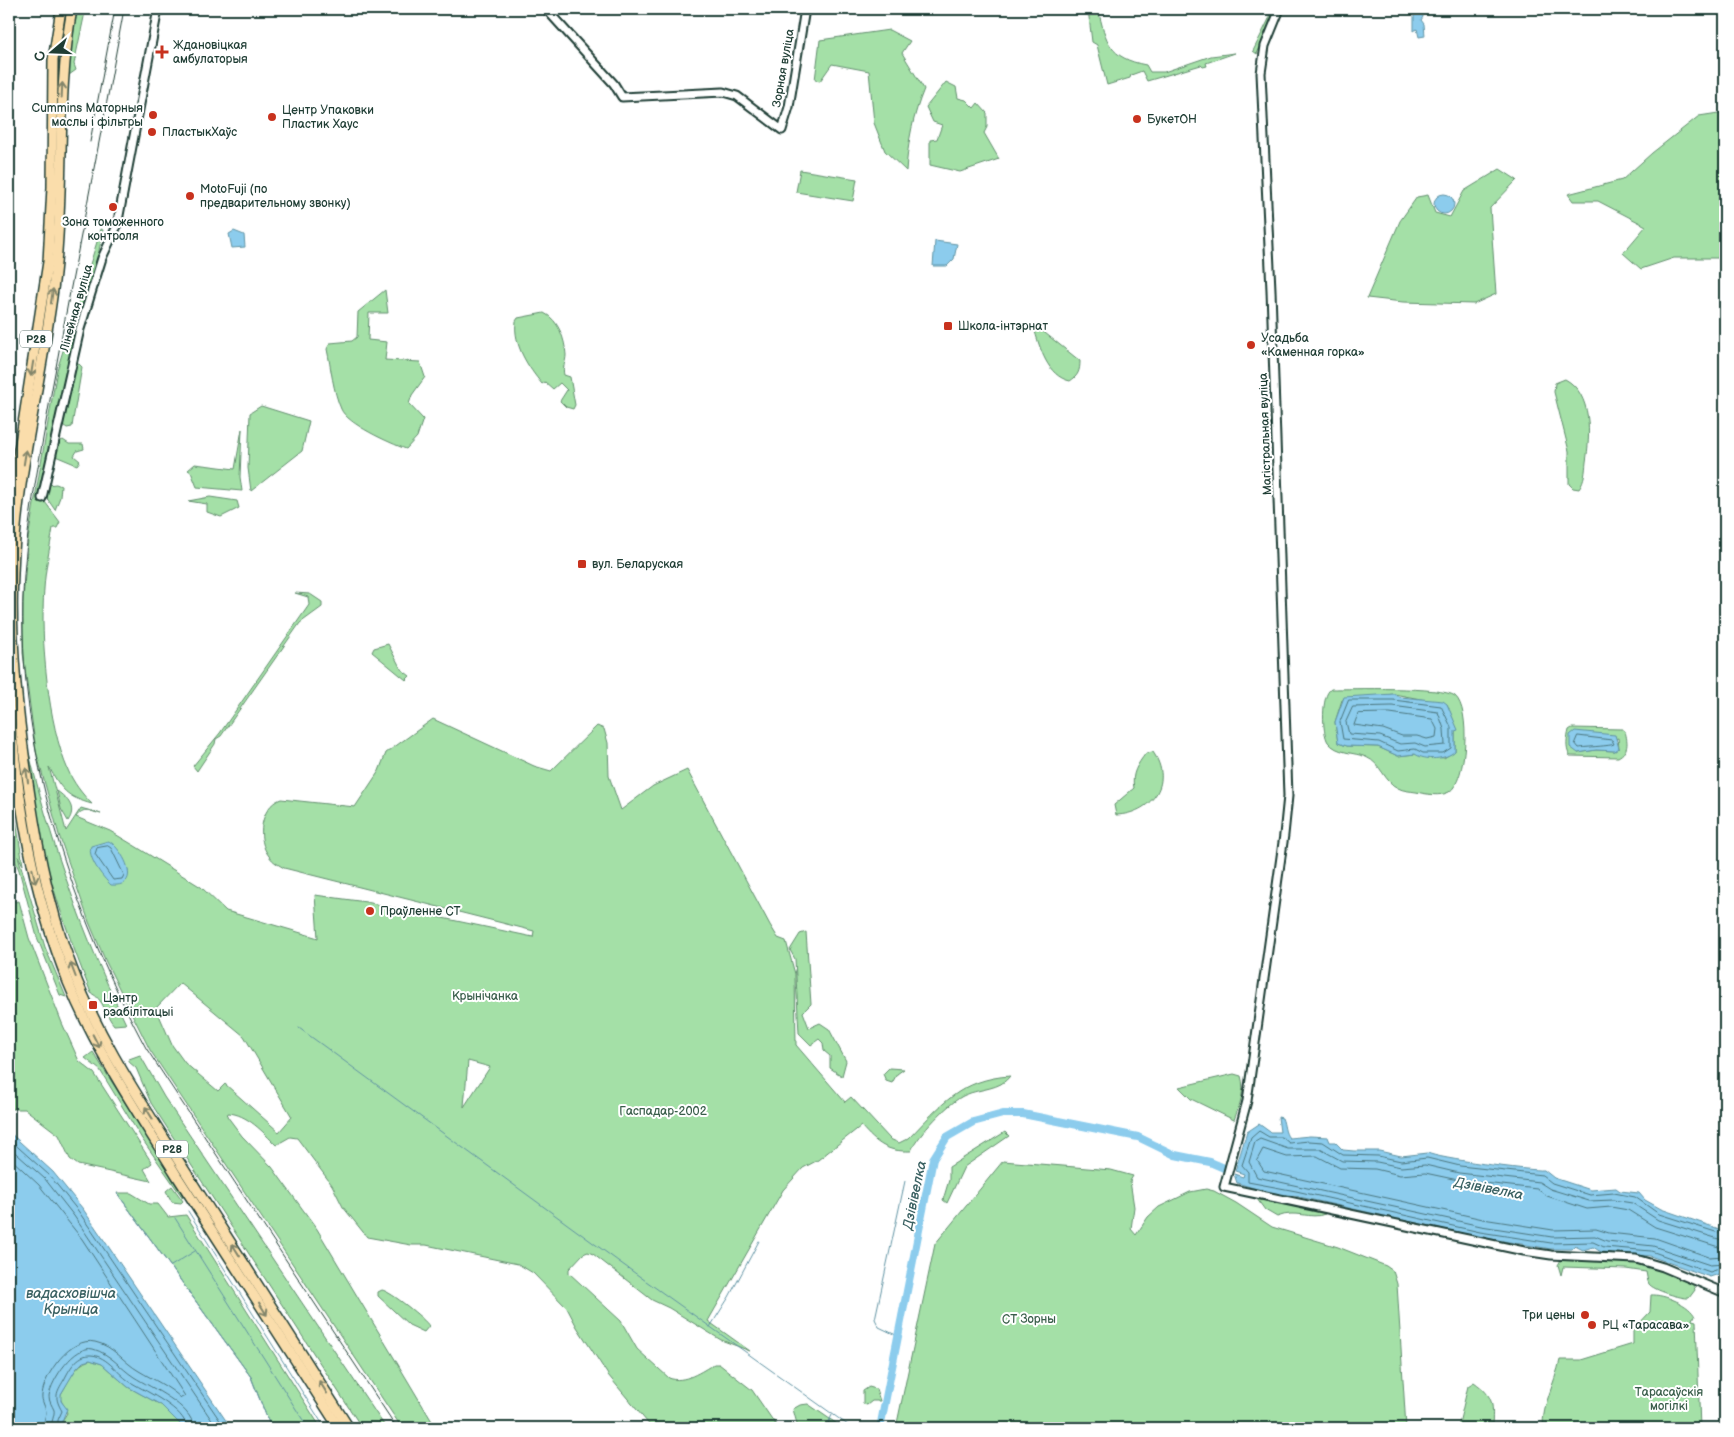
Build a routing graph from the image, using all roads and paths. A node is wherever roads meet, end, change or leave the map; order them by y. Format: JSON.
{"nodes":[{"id":1,"x":61,"y":9,"type":"edge"},
{"id":2,"x":72,"y":9,"type":"edge"},
{"id":3,"x":158,"y":9,"type":"edge"},
{"id":4,"x":546,"y":9,"type":"edge"},
{"id":5,"x":805,"y":9,"type":"edge"},
{"id":6,"x":1280,"y":9,"type":"edge"},
{"id":7,"x":42,"y":498,"type":"dead end"},
{"id":8,"x":9,"y":514,"type":"edge"},
{"id":9,"x":9,"y":705,"type":"edge"},
{"id":10,"x":18,"y":784,"type":"junction"},
{"id":11,"x":9,"y":809,"type":"edge"},
{"id":12,"x":25,"y":828,"type":"junction"},
{"id":13,"x":1725,"y":1293,"type":"edge"},
{"id":14,"x":339,"y":1428,"type":"edge"},
{"id":15,"x":350,"y":1428,"type":"edge"}],
"edges":[{"from":1,"to":8,"type":"highway","number":"Р28","one_way":true},
{"from":15,"to":2,"type":"highway","number":"Р28","one_way":true},
{"from":3,"to":7,"type":"street","name":"Лінейная вуліца"},
{"from":4,"to":5,"type":"street","name":"Зорная вуліца"},
{"from":6,"to":13,"type":"street","name":"Магістральная вуліца"},
{"from":9,"to":10,"type":"highway","number":"Р28"},
{"from":10,"to":11,"type":"highway"},
{"from":10,"to":12,"type":"highway","number":"Р28"},
{"from":11,"to":12,"type":"highway"},
{"from":12,"to":14,"type":"highway","number":"Р28","one_way":true}]}
